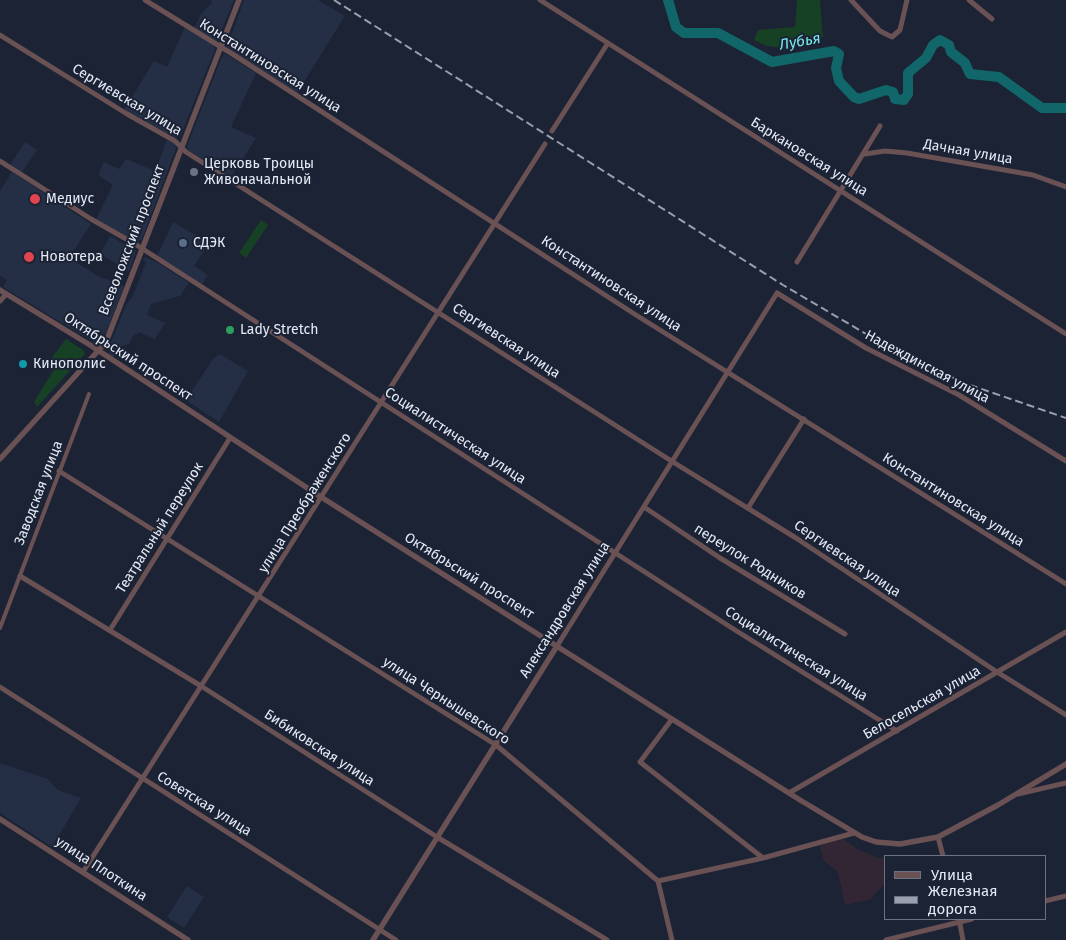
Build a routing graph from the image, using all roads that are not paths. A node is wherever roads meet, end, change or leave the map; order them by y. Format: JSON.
{"nodes":[{"id":1,"x":145,"y":0,"type":"edge"},
{"id":2,"x":239,"y":0,"type":"edge"},
{"id":3,"x":540,"y":0,"type":"edge"},
{"id":4,"x":851,"y":0,"type":"edge"},
{"id":5,"x":907,"y":0,"type":"edge"},
{"id":6,"x":969,"y":0,"type":"edge"},
{"id":7,"x":992,"y":19,"type":"dead end"},
{"id":8,"x":0,"y":34,"type":"edge"},
{"id":9,"x":608,"y":43,"type":"junction"},
{"id":10,"x":221,"y":47,"type":"junction"},
{"id":11,"x":880,"y":126,"type":"dead end"},
{"id":12,"x":552,"y":131,"type":"dead end"},
{"id":13,"x":545,"y":144,"type":"dead end"},
{"id":14,"x":182,"y":147,"type":"junction"},
{"id":15,"x":865,"y":154,"type":"junction"},
{"id":16,"x":0,"y":161,"type":"edge"},
{"id":17,"x":1066,"y":187,"type":"edge"},
{"id":18,"x":842,"y":192,"type":"junction"},
{"id":19,"x":495,"y":224,"type":"junction"},
{"id":20,"x":142,"y":250,"type":"junction"},
{"id":21,"x":797,"y":262,"type":"dead end"},
{"id":22,"x":3,"y":292,"type":"edge"},
{"id":23,"x":777,"y":293,"type":"joint"},
{"id":24,"x":0,"y":301,"type":"edge"},
{"id":25,"x":439,"y":311,"type":"junction"},
{"id":26,"x":1066,"y":334,"type":"edge"},
{"id":27,"x":98,"y":351,"type":"junction"},
{"id":28,"x":729,"y":372,"type":"junction"},
{"id":29,"x":89,"y":394,"type":"dead end"},
{"id":30,"x":381,"y":402,"type":"junction"},
{"id":31,"x":804,"y":419,"type":"junction"},
{"id":32,"x":230,"y":438,"type":"junction"},
{"id":33,"x":0,"y":459,"type":"edge"},
{"id":34,"x":1066,"y":461,"type":"edge"},
{"id":35,"x":673,"y":462,"type":"junction"},
{"id":36,"x":59,"y":471,"type":"junction"},
{"id":37,"x":321,"y":498,"type":"junction"},
{"id":38,"x":644,"y":507,"type":"junction"},
{"id":39,"x":748,"y":508,"type":"junction"},
{"id":40,"x":166,"y":538,"type":"junction"},
{"id":41,"x":616,"y":552,"type":"junction"},
{"id":42,"x":20,"y":576,"type":"junction"},
{"id":43,"x":1066,"y":584,"type":"edge"},
{"id":44,"x":259,"y":596,"type":"junction"},
{"id":45,"x":0,"y":628,"type":"edge"},
{"id":46,"x":110,"y":630,"type":"junction"},
{"id":47,"x":1066,"y":632,"type":"edge"},
{"id":48,"x":845,"y":634,"type":"dead end"},
{"id":49,"x":557,"y":646,"type":"junction"},
{"id":50,"x":997,"y":672,"type":"junction"},
{"id":51,"x":201,"y":686,"type":"junction"},
{"id":52,"x":0,"y":687,"type":"edge"},
{"id":53,"x":1066,"y":715,"type":"edge"},
{"id":54,"x":672,"y":719,"type":"junction"},
{"id":55,"x":897,"y":730,"type":"junction"},
{"id":56,"x":496,"y":744,"type":"junction"},
{"id":57,"x":1066,"y":764,"type":"edge"},
{"id":58,"x":143,"y":778,"type":"junction"},
{"id":59,"x":1066,"y":783,"type":"edge"},
{"id":60,"x":789,"y":793,"type":"junction"},
{"id":61,"x":1015,"y":795,"type":"junction"},
{"id":62,"x":0,"y":819,"type":"edge"},
{"id":63,"x":854,"y":833,"type":"junction"},
{"id":64,"x":437,"y":837,"type":"junction"},
{"id":65,"x":938,"y":837,"type":"junction"},
{"id":66,"x":943,"y":855,"type":"edge"},
{"id":67,"x":763,"y":858,"type":"junction"},
{"id":68,"x":83,"y":872,"type":"junction"},
{"id":69,"x":658,"y":881,"type":"junction"},
{"id":70,"x":1066,"y":896,"type":"edge"},
{"id":71,"x":1046,"y":901,"type":"edge"},
{"id":72,"x":959,"y":920,"type":"edge"},
{"id":73,"x":379,"y":930,"type":"junction"},
{"id":74,"x":188,"y":940,"type":"edge"},
{"id":75,"x":372,"y":940,"type":"edge"},
{"id":76,"x":396,"y":940,"type":"edge"},
{"id":77,"x":607,"y":940,"type":"edge"},
{"id":78,"x":672,"y":940,"type":"edge"},
{"id":79,"x":886,"y":940,"type":"edge"},
{"id":80,"x":963,"y":940,"type":"edge"}],
"edges":[{"from":1,"to":10,"type":"street","name":"Константиновская улица"},
{"from":2,"to":10,"type":"street","name":"Всеволожский проспект"},
{"from":3,"to":9,"type":"street","name":"Баркановская улица"},
{"from":4,"to":5,"type":"street"},
{"from":6,"to":7,"type":"street"},
{"from":8,"to":14,"type":"street","name":"Сергиевская улица"},
{"from":9,"to":12,"type":"street"},
{"from":9,"to":18,"type":"street","name":"Баркановская улица"},
{"from":10,"to":14,"type":"street","name":"Всеволожский проспект"},
{"from":10,"to":19,"type":"street","name":"Константиновская улица"},
{"from":11,"to":15,"type":"street"},
{"from":13,"to":19,"type":"street","name":"улица Преображенского"},
{"from":14,"to":20,"type":"street","name":"Всеволожский проспект"},
{"from":14,"to":25,"type":"street","name":"Сергиевская улица"},
{"from":15,"to":17,"type":"street","name":"Дачная улица"},
{"from":15,"to":18,"type":"street"},
{"from":16,"to":20,"type":"street","name":"Социалистическая улица"},
{"from":18,"to":21,"type":"street"},
{"from":18,"to":26,"type":"street","name":"Баркановская улица"},
{"from":19,"to":25,"type":"street","name":"улица Преображенского"},
{"from":19,"to":28,"type":"street","name":"Константиновская улица"},
{"from":20,"to":27,"type":"street","name":"Всеволожский проспект"},
{"from":20,"to":30,"type":"street","name":"Социалистическая улица"},
{"from":22,"to":24,"type":"street"},
{"from":22,"to":27,"type":"street","name":"Октябрьский проспект"},
{"from":23,"to":28,"type":"street","name":"Александровская улица"},
{"from":23,"to":34,"type":"street","name":"Надеждинская улица"},
{"from":25,"to":30,"type":"street","name":"улица Преображенского"},
{"from":25,"to":35,"type":"street","name":"Сергиевская улица"},
{"from":27,"to":32,"type":"street","name":"Октябрьский проспект"},
{"from":27,"to":33,"type":"street","name":"Всеволожский проспект"},
{"from":28,"to":31,"type":"street","name":"Константиновская улица"},
{"from":28,"to":35,"type":"street","name":"Александровская улица"},
{"from":29,"to":36,"type":"street","name":"Заводская улица"},
{"from":30,"to":37,"type":"street","name":"улица Преображенского"},
{"from":30,"to":41,"type":"street","name":"Социалистическая улица"},
{"from":31,"to":39,"type":"street"},
{"from":31,"to":43,"type":"street","name":"Константиновская улица"},
{"from":32,"to":37,"type":"street","name":"Октябрьский проспект"},
{"from":32,"to":40,"type":"street","name":"Театральный переулок"},
{"from":35,"to":38,"type":"street","name":"Александровская улица"},
{"from":35,"to":39,"type":"street","name":"Сергиевская улица"},
{"from":36,"to":40,"type":"street","name":"улица Чернышевского"},
{"from":36,"to":42,"type":"street","name":"Заводская улица"},
{"from":37,"to":44,"type":"street","name":"улица Преображенского"},
{"from":37,"to":49,"type":"street","name":"Октябрьский проспект"},
{"from":38,"to":41,"type":"street","name":"Александровская улица"},
{"from":38,"to":48,"type":"street","name":"переулок Родников"},
{"from":39,"to":50,"type":"street","name":"Сергиевская улица"},
{"from":40,"to":44,"type":"street","name":"улица Чернышевского"},
{"from":40,"to":46,"type":"street","name":"Театральный переулок"},
{"from":41,"to":49,"type":"street","name":"Александровская улица"},
{"from":41,"to":55,"type":"street","name":"Социалистическая улица"},
{"from":42,"to":45,"type":"street","name":"Заводская улица"},
{"from":42,"to":46,"type":"street","name":"Бибиковская улица"},
{"from":44,"to":51,"type":"street","name":"улица Преображенского"},
{"from":44,"to":56,"type":"street","name":"улица Чернышевского"},
{"from":46,"to":51,"type":"street","name":"Бибиковская улица"},
{"from":47,"to":50,"type":"street","name":"Белосельская улица"},
{"from":49,"to":54,"type":"street","name":"Октябрьский проспект"},
{"from":49,"to":56,"type":"street","name":"Александровская улица"},
{"from":50,"to":53,"type":"street","name":"Сергиевская улица"},
{"from":50,"to":55,"type":"street","name":"Белосельская улица"},
{"from":51,"to":58,"type":"street","name":"улица Преображенского"},
{"from":51,"to":64,"type":"street","name":"Бибиковская улица"},
{"from":52,"to":58,"type":"street","name":"Советская улица"},
{"from":54,"to":60,"type":"street","name":"Октябрьский проспект"},
{"from":54,"to":67,"type":"street"},
{"from":55,"to":60,"type":"street","name":"Белосельская улица"},
{"from":56,"to":64,"type":"street","name":"Александровская улица"},
{"from":56,"to":69,"type":"street","name":"улица Чернышевского"},
{"from":57,"to":61,"type":"street","name":"Октябрьский проспект"},
{"from":58,"to":68,"type":"street","name":"улица Преображенского"},
{"from":58,"to":73,"type":"street","name":"Советская улица"},
{"from":59,"to":61,"type":"street"},
{"from":60,"to":63,"type":"street","name":"Октябрьский проспект"},
{"from":61,"to":65,"type":"street","name":"Октябрьский проспект"},
{"from":62,"to":68,"type":"street","name":"улица Плоткина"},
{"from":63,"to":65,"type":"street","name":"Октябрьский проспект"},
{"from":63,"to":67,"type":"street"},
{"from":64,"to":73,"type":"street","name":"Александровская улица"},
{"from":64,"to":77,"type":"street","name":"Бибиковская улица"},
{"from":65,"to":66,"type":"street"},
{"from":67,"to":69,"type":"street"},
{"from":68,"to":74,"type":"street","name":"улица Плоткина"},
{"from":69,"to":78,"type":"street"},
{"from":70,"to":71,"type":"street"},
{"from":72,"to":79,"type":"street"},
{"from":72,"to":80,"type":"street"},
{"from":73,"to":75,"type":"street","name":"Александровская улица"},
{"from":73,"to":76,"type":"street","name":"Советская улица"}]}
